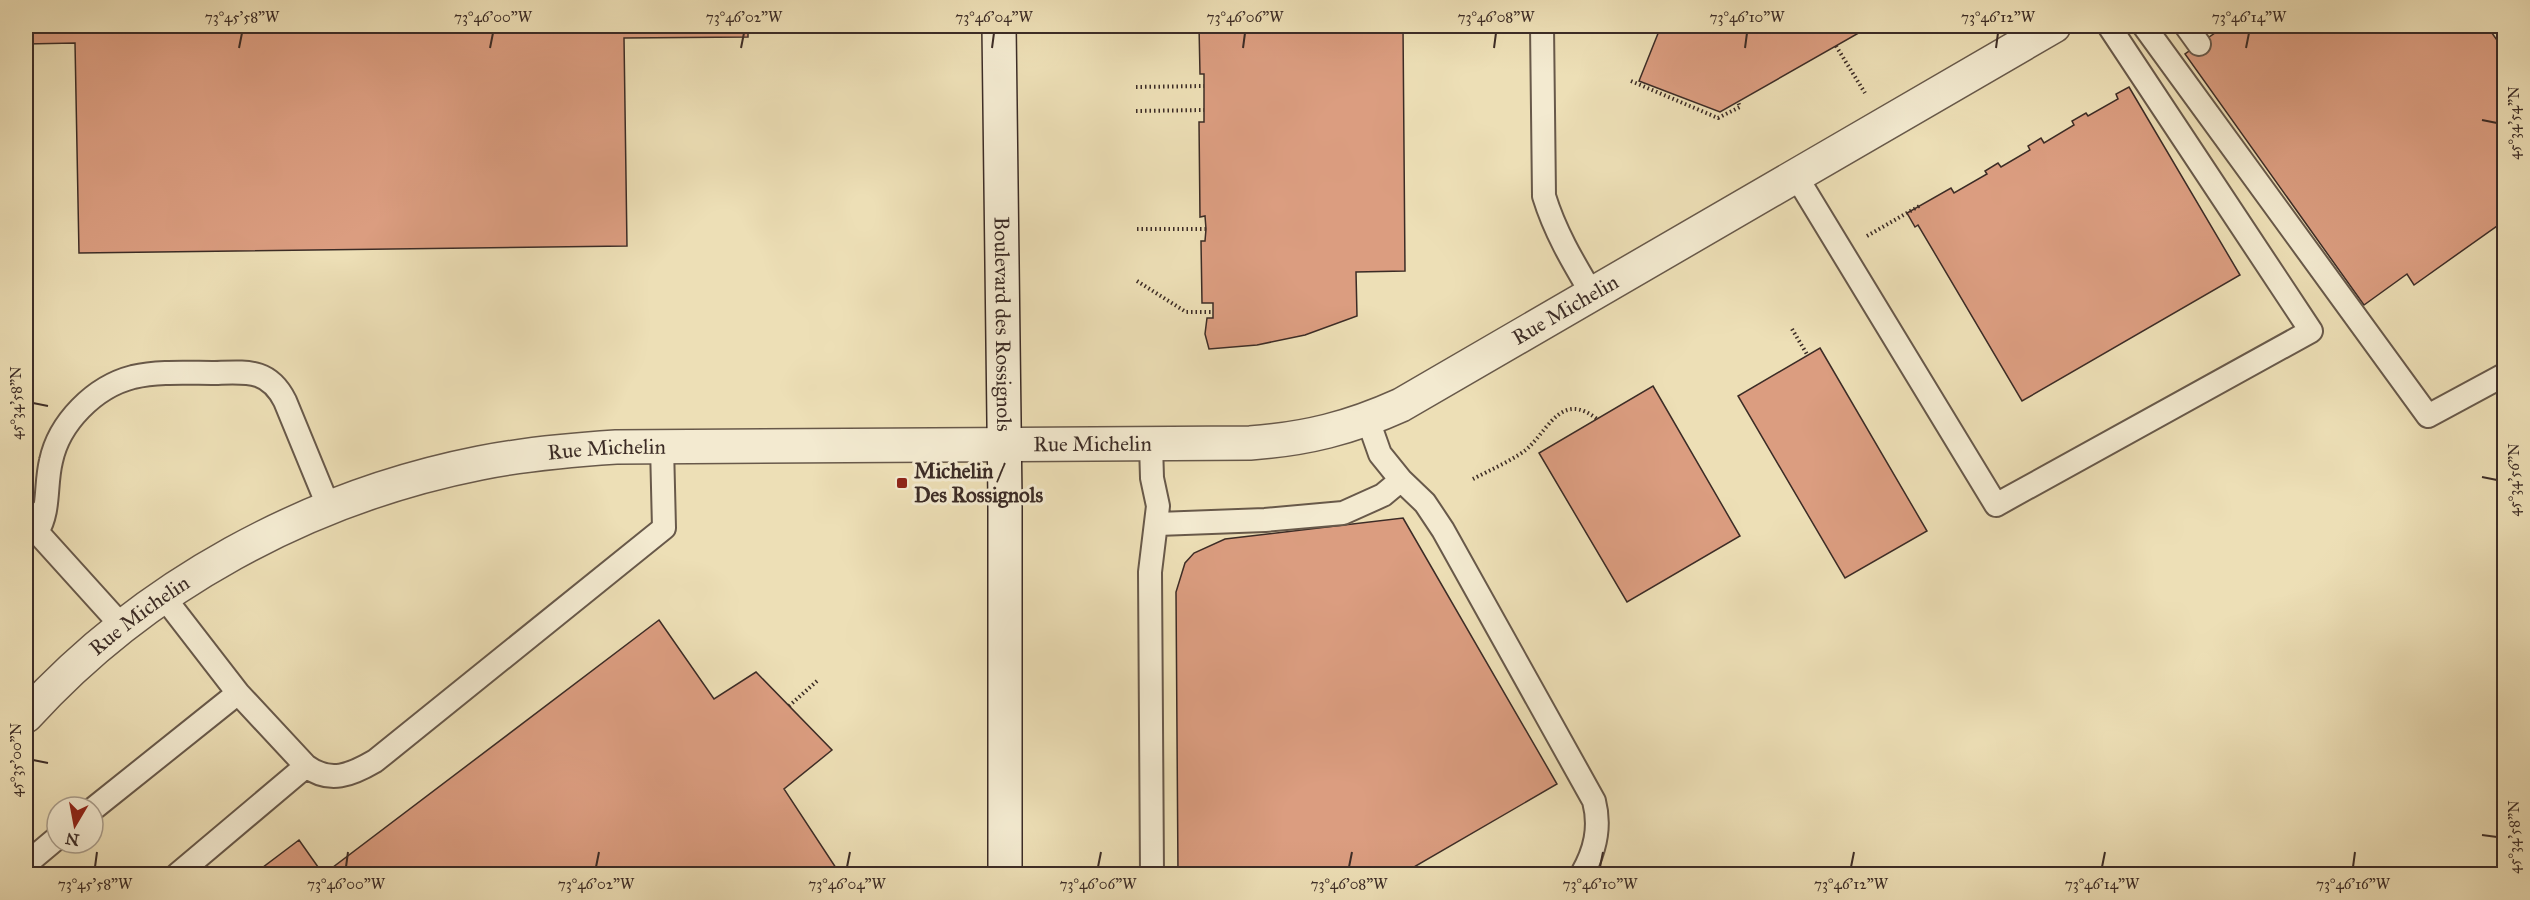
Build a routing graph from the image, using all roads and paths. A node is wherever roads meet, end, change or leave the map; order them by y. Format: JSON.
{"nodes":[{"id":1,"x":999,"y":26,"type":"edge"},
{"id":2,"x":1542,"y":26,"type":"edge"},
{"id":3,"x":2054,"y":26,"type":"edge"},
{"id":4,"x":2109,"y":26,"type":"edge"},
{"id":5,"x":2144,"y":26,"type":"edge"},
{"id":6,"x":2186,"y":26,"type":"edge"},
{"id":7,"x":2199,"y":44,"type":"dead end"},
{"id":8,"x":1836,"y":46,"type":"dead end"},
{"id":9,"x":1630,"y":81,"type":"dead end"},
{"id":10,"x":1204,"y":86,"type":"dead end"},
{"id":11,"x":1136,"y":87,"type":"dead end"},
{"id":12,"x":1865,"y":93,"type":"dead end"},
{"id":13,"x":1738,"y":102,"type":"dead end"},
{"id":14,"x":1204,"y":110,"type":"dead end"},
{"id":15,"x":1136,"y":111,"type":"dead end"},
{"id":16,"x":1796,"y":176,"type":"junction"},
{"id":17,"x":1921,"y":205,"type":"dead end"},
{"id":18,"x":1137,"y":229,"type":"dead end"},
{"id":19,"x":1206,"y":229,"type":"dead end"},
{"id":20,"x":1862,"y":239,"type":"dead end"},
{"id":21,"x":1137,"y":281,"type":"dead end"},
{"id":22,"x":1592,"y":294,"type":"junction"},
{"id":23,"x":1212,"y":312,"type":"dead end"},
{"id":24,"x":1792,"y":329,"type":"dead end"},
{"id":25,"x":1808,"y":356,"type":"dead end"},
{"id":26,"x":2505,"y":375,"type":"edge"},
{"id":27,"x":1597,"y":419,"type":"dead end"},
{"id":28,"x":1368,"y":420,"type":"junction"},
{"id":29,"x":1002,"y":444,"type":"junction"},
{"id":30,"x":1150,"y":444,"type":"junction"},
{"id":31,"x":662,"y":446,"type":"junction"},
{"id":32,"x":1401,"y":480,"type":"junction"},
{"id":33,"x":1473,"y":480,"type":"dead end"},
{"id":34,"x":329,"y":508,"type":"junction"},
{"id":35,"x":29,"y":522,"type":"edge"},
{"id":36,"x":1158,"y":524,"type":"junction"},
{"id":37,"x":163,"y":596,"type":"junction"},
{"id":38,"x":122,"y":626,"type":"junction"},
{"id":39,"x":817,"y":681,"type":"dead end"},
{"id":40,"x":238,"y":693,"type":"junction"},
{"id":41,"x":789,"y":706,"type":"dead end"},
{"id":42,"x":26,"y":716,"type":"edge"},
{"id":43,"x":306,"y":766,"type":"junction"},
{"id":44,"x":105,"y":799,"type":"edge"},
{"id":45,"x":45,"y":848,"type":"edge"},
{"id":46,"x":26,"y":864,"type":"edge"},
{"id":47,"x":178,"y":874,"type":"edge"},
{"id":48,"x":1005,"y":874,"type":"edge"},
{"id":49,"x":1152,"y":874,"type":"edge"},
{"id":50,"x":1582,"y":874,"type":"edge"}],
"edges":[{"from":1,"to":29,"type":"street","name":"Boulevard des Rossignols"},
{"from":2,"to":22,"type":"lane"},
{"from":3,"to":16,"type":"street","name":"Rue Michelin"},
{"from":4,"to":16,"type":"lane"},
{"from":5,"to":26,"type":"lane"},
{"from":6,"to":7,"type":"lane"},
{"from":8,"to":12,"type":"path"},
{"from":9,"to":13,"type":"path"},
{"from":10,"to":11,"type":"path"},
{"from":14,"to":15,"type":"path"},
{"from":16,"to":22,"type":"street","name":"Rue Michelin"},
{"from":17,"to":20,"type":"path"},
{"from":18,"to":19,"type":"path"},
{"from":21,"to":23,"type":"path"},
{"from":22,"to":28,"type":"street","name":"Rue Michelin"},
{"from":24,"to":25,"type":"path"},
{"from":27,"to":33,"type":"path"},
{"from":28,"to":30,"type":"street","name":"Rue Michelin"},
{"from":28,"to":32,"type":"lane"},
{"from":29,"to":30,"type":"street","name":"Rue Michelin"},
{"from":29,"to":31,"type":"street","name":"Rue Michelin"},
{"from":29,"to":48,"type":"street","name":"Boulevard des Rossignols"},
{"from":30,"to":36,"type":"lane"},
{"from":31,"to":34,"type":"street","name":"Rue Michelin"},
{"from":31,"to":43,"type":"lane"},
{"from":32,"to":36,"type":"lane"},
{"from":32,"to":50,"type":"lane"},
{"from":34,"to":35,"type":"lane"},
{"from":34,"to":37,"type":"street","name":"Rue Michelin"},
{"from":35,"to":38,"type":"lane"},
{"from":36,"to":49,"type":"lane"},
{"from":37,"to":38,"type":"street","name":"Rue Michelin"},
{"from":37,"to":40,"type":"lane"},
{"from":38,"to":42,"type":"street","name":"Rue Michelin"},
{"from":39,"to":41,"type":"path"},
{"from":40,"to":43,"type":"lane"},
{"from":40,"to":44,"type":"lane"},
{"from":43,"to":47,"type":"lane"},
{"from":45,"to":46,"type":"lane"}]}
